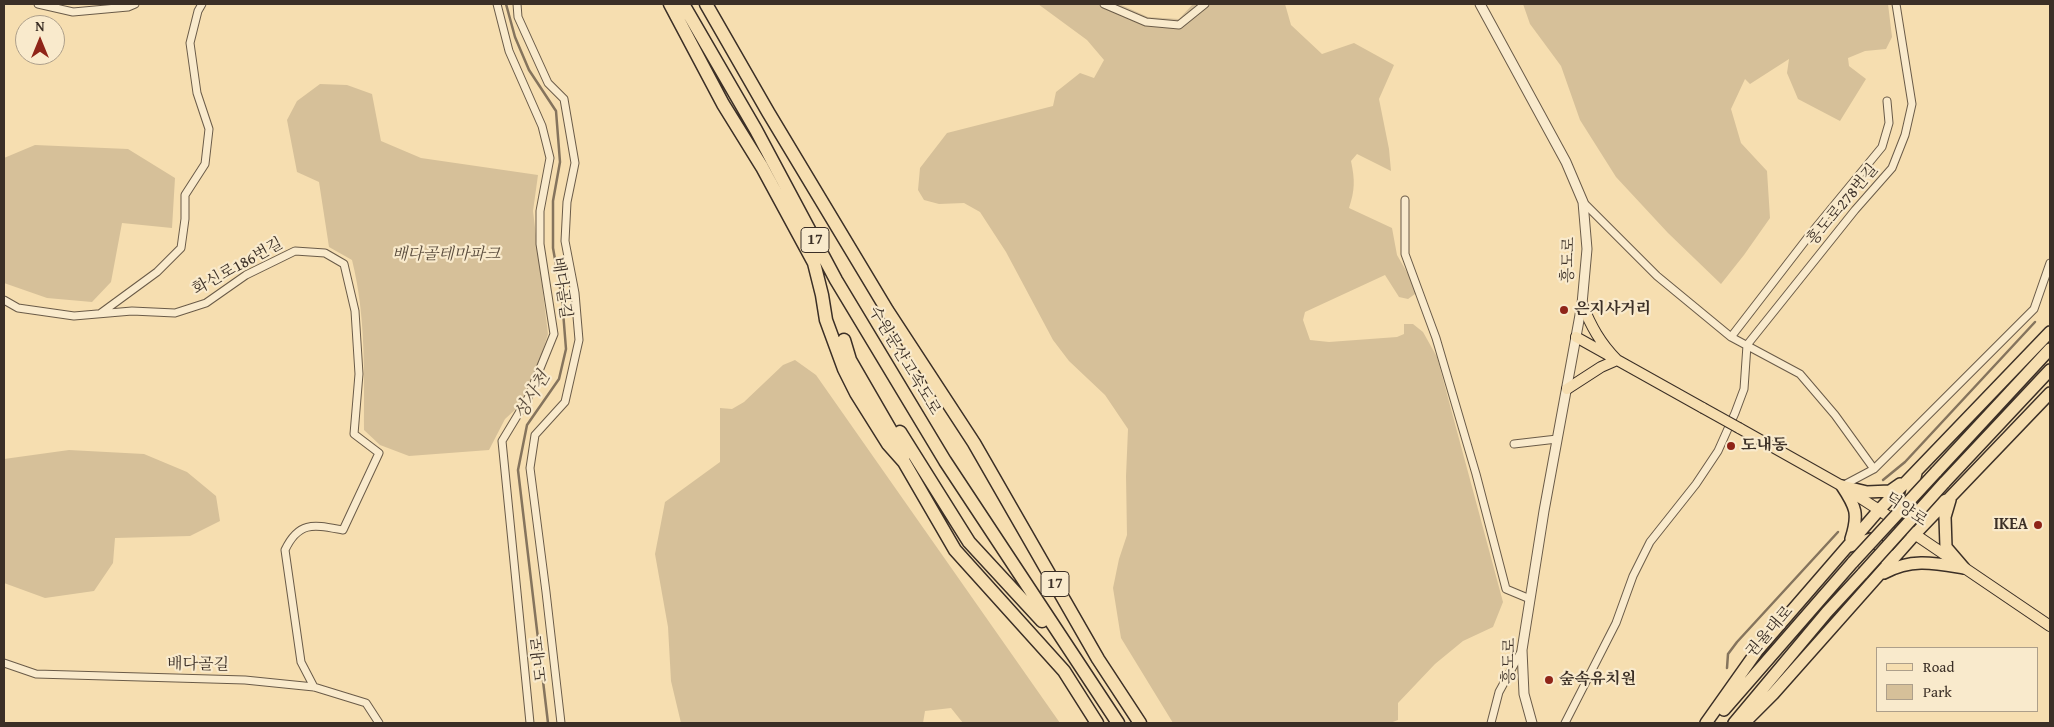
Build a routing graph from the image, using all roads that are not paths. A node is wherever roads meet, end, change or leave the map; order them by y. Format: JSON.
{"nodes":[{"id":1,"x":38,"y":4,"type":"edge"},
{"id":2,"x":135,"y":4,"type":"edge"},
{"id":3,"x":202,"y":4,"type":"edge"},
{"id":4,"x":497,"y":4,"type":"edge"},
{"id":5,"x":517,"y":4,"type":"edge"},
{"id":6,"x":683,"y":4,"type":"edge"},
{"id":7,"x":706,"y":4,"type":"edge"},
{"id":8,"x":1104,"y":4,"type":"edge"},
{"id":9,"x":1205,"y":4,"type":"edge"},
{"id":10,"x":1480,"y":4,"type":"edge"},
{"id":11,"x":1896,"y":4,"type":"edge"},
{"id":12,"x":673,"y":9,"type":"edge"},
{"id":13,"x":1887,"y":101,"type":"dead end"},
{"id":14,"x":1405,"y":200,"type":"dead end"},
{"id":15,"x":1583,"y":202,"type":"junction"},
{"id":16,"x":2050,"y":263,"type":"edge"},
{"id":17,"x":4,"y":300,"type":"edge"},
{"id":18,"x":1582,"y":304,"type":"junction"},
{"id":19,"x":101,"y":313,"type":"junction"},
{"id":20,"x":2050,"y":332,"type":"edge"},
{"id":21,"x":1731,"y":337,"type":"junction"},
{"id":22,"x":1576,"y":338,"type":"junction"},
{"id":23,"x":1748,"y":345,"type":"junction"},
{"id":24,"x":2050,"y":349,"type":"edge"},
{"id":25,"x":1617,"y":360,"type":"junction"},
{"id":26,"x":2050,"y":370,"type":"edge"},
{"id":27,"x":1567,"y":389,"type":"junction"},
{"id":28,"x":2050,"y":394,"type":"edge"},
{"id":29,"x":1557,"y":439,"type":"junction"},
{"id":30,"x":1514,"y":444,"type":"dead end"},
{"id":31,"x":904,"y":462,"type":"junction"},
{"id":32,"x":1874,"y":469,"type":"junction"},
{"id":33,"x":1916,"y":474,"type":"junction"},
{"id":34,"x":1842,"y":486,"type":"junction"},
{"id":35,"x":1951,"y":498,"type":"junction"},
{"id":36,"x":1880,"y":510,"type":"junction"},
{"id":37,"x":1915,"y":534,"type":"junction"},
{"id":38,"x":1848,"y":546,"type":"junction"},
{"id":39,"x":1964,"y":568,"type":"junction"},
{"id":40,"x":1876,"y":578,"type":"junction"},
{"id":41,"x":1530,"y":599,"type":"junction"},
{"id":42,"x":2050,"y":626,"type":"edge"},
{"id":43,"x":1522,"y":650,"type":"junction"},
{"id":44,"x":1072,"y":656,"type":"junction"},
{"id":45,"x":4,"y":663,"type":"edge"},
{"id":46,"x":314,"y":687,"type":"junction"},
{"id":47,"x":379,"y":723,"type":"edge"},
{"id":48,"x":530,"y":723,"type":"edge"},
{"id":49,"x":560,"y":723,"type":"edge"},
{"id":50,"x":1097,"y":723,"type":"edge"},
{"id":51,"x":1118,"y":723,"type":"edge"},
{"id":52,"x":1140,"y":723,"type":"edge"},
{"id":53,"x":1491,"y":723,"type":"edge"},
{"id":54,"x":1532,"y":723,"type":"edge"},
{"id":55,"x":1565,"y":723,"type":"edge"},
{"id":56,"x":1706,"y":723,"type":"edge"},
{"id":57,"x":1712,"y":723,"type":"edge"},
{"id":58,"x":1734,"y":723,"type":"edge"},
{"id":59,"x":1744,"y":723,"type":"edge"}],
"edges":[{"from":1,"to":2,"type":"street"},
{"from":3,"to":19,"type":"street"},
{"from":4,"to":48,"type":"street","name":"배다골길"},
{"from":5,"to":49,"type":"street","name":"도내로"},
{"from":6,"to":44,"type":"highway","name":"수원문산고속도로","number":"17"},
{"from":7,"to":52,"type":"highway","name":"수원문산고속도로","number":"17"},
{"from":8,"to":9,"type":"street"},
{"from":10,"to":15,"type":"street","name":"흥도로"},
{"from":11,"to":23,"type":"street","name":"흥도로278번길"},
{"from":12,"to":31,"type":"highway"},
{"from":13,"to":21,"type":"street","name":"흥도로278번길"},
{"from":14,"to":41,"type":"street"},
{"from":15,"to":18,"type":"street","name":"흥도로"},
{"from":15,"to":21,"type":"street"},
{"from":16,"to":32,"type":"street"},
{"from":17,"to":19,"type":"street","name":"화신로186번길"},
{"from":18,"to":22,"type":"street","name":"흥도로"},
{"from":18,"to":25,"type":"main road"},
{"from":19,"to":46,"type":"street","name":"화신로186번길"},
{"from":20,"to":33,"type":"highway"},
{"from":21,"to":23,"type":"street"},
{"from":22,"to":25,"type":"main road"},
{"from":22,"to":27,"type":"street","name":"흥도로"},
{"from":23,"to":32,"type":"street"},
{"from":23,"to":55,"type":"street"},
{"from":24,"to":57,"type":"highway","name":"권율대로","bridge":true},
{"from":25,"to":27,"type":"main road"},
{"from":25,"to":34,"type":"main road","name":"덕양로","bridge":true},
{"from":26,"to":58,"type":"highway","name":"권율대로","bridge":true},
{"from":27,"to":29,"type":"street","name":"흥도로"},
{"from":28,"to":35,"type":"highway"},
{"from":29,"to":30,"type":"street"},
{"from":29,"to":41,"type":"street","name":"흥도로"},
{"from":31,"to":44,"type":"highway"},
{"from":31,"to":50,"type":"highway"},
{"from":32,"to":34,"type":"street"},
{"from":33,"to":34,"type":"highway"},
{"from":33,"to":35,"type":"highway"},
{"from":33,"to":36,"type":"highway"},
{"from":34,"to":36,"type":"main road","name":"덕양로"},
{"from":34,"to":38,"type":"highway"},
{"from":35,"to":37,"type":"highway"},
{"from":35,"to":39,"type":"highway"},
{"from":36,"to":37,"type":"main road","name":"덕양로"},
{"from":36,"to":38,"type":"highway"},
{"from":37,"to":39,"type":"main road","name":"덕양로"},
{"from":37,"to":40,"type":"highway"},
{"from":38,"to":40,"type":"highway"},
{"from":38,"to":56,"type":"highway"},
{"from":39,"to":40,"type":"highway"},
{"from":39,"to":42,"type":"main road","name":"덕양로"},
{"from":40,"to":59,"type":"highway"},
{"from":41,"to":43,"type":"street","name":"흥도로"},
{"from":43,"to":53,"type":"street"},
{"from":43,"to":54,"type":"street","name":"흥도로"},
{"from":44,"to":51,"type":"highway","name":"수원문산고속도로","number":"17"},
{"from":45,"to":46,"type":"street","name":"배다골길"},
{"from":46,"to":47,"type":"street","name":"배다골길"}]}
